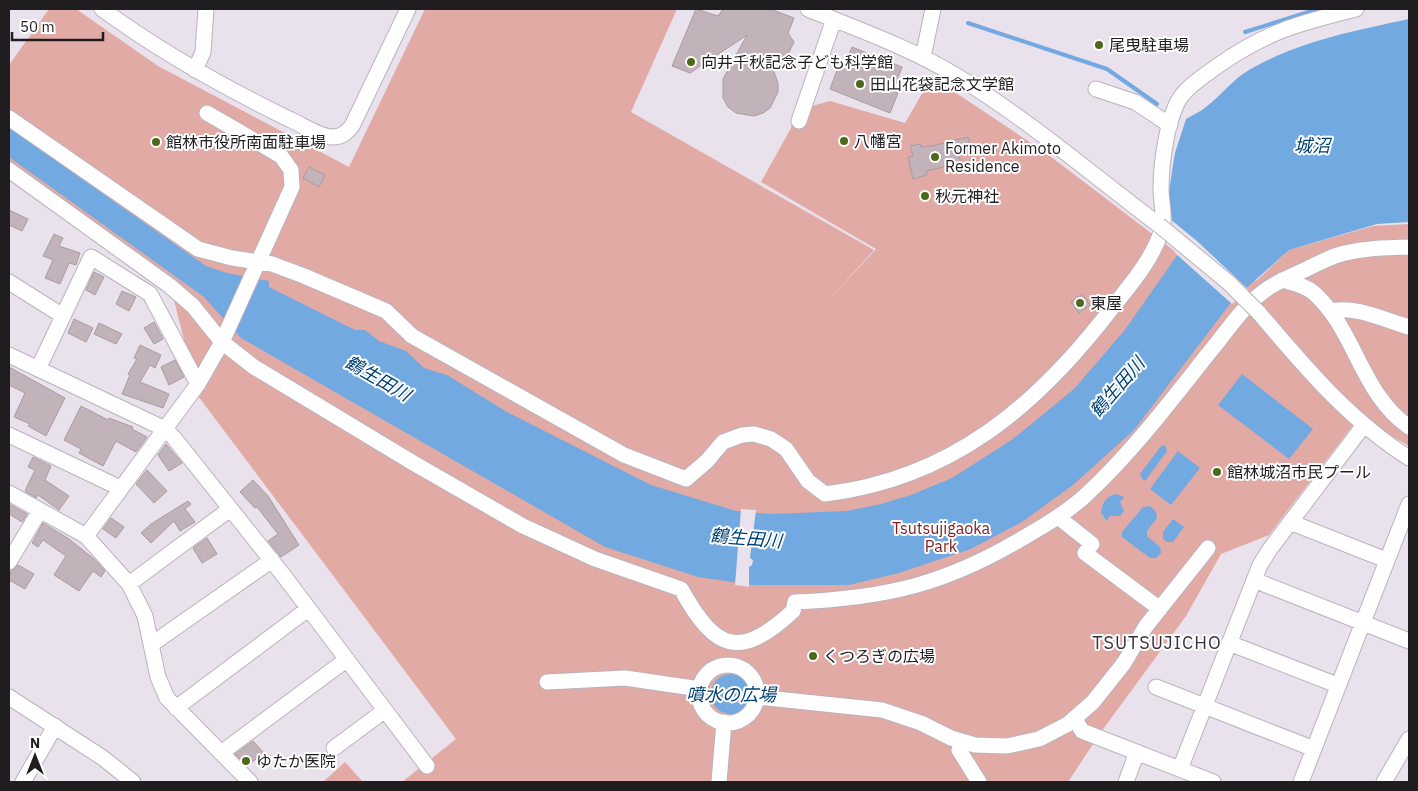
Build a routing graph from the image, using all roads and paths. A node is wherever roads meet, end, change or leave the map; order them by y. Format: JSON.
{"nodes":[{"id":1,"x":102,"y":9,"type":"edge"},
{"id":2,"x":206,"y":9,"type":"edge"},
{"id":3,"x":408,"y":9,"type":"edge"},
{"id":4,"x":808,"y":9,"type":"edge"},
{"id":5,"x":934,"y":9,"type":"edge"},
{"id":6,"x":1356,"y":9,"type":"edge"},
{"id":7,"x":834,"y":19,"type":"junction"},
{"id":8,"x":923,"y":57,"type":"junction"},
{"id":9,"x":195,"y":70,"type":"junction"},
{"id":10,"x":1096,"y":89,"type":"dead end"},
{"id":11,"x":207,"y":113,"type":"dead end"},
{"id":12,"x":9,"y":118,"type":"edge"},
{"id":13,"x":799,"y":121,"type":"dead end"},
{"id":14,"x":1170,"y":125,"type":"junction"},
{"id":15,"x":9,"y":170,"type":"edge"},
{"id":16,"x":1409,"y":247,"type":"edge"},
{"id":17,"x":256,"y":266,"type":"junction"},
{"id":18,"x":1282,"y":280,"type":"junction"},
{"id":19,"x":9,"y":282,"type":"edge"},
{"id":20,"x":1330,"y":311,"type":"junction"},
{"id":21,"x":63,"y":316,"type":"junction"},
{"id":22,"x":1409,"y":326,"type":"edge"},
{"id":23,"x":224,"y":339,"type":"junction"},
{"id":24,"x":9,"y":355,"type":"edge"},
{"id":25,"x":38,"y":369,"type":"junction"},
{"id":26,"x":198,"y":384,"type":"junction"},
{"id":27,"x":1364,"y":425,"type":"junction"},
{"id":28,"x":1409,"y":427,"type":"edge"},
{"id":29,"x":165,"y":429,"type":"junction"},
{"id":30,"x":9,"y":435,"type":"edge"},
{"id":31,"x":1409,"y":458,"type":"edge"},
{"id":32,"x":120,"y":488,"type":"junction"},
{"id":33,"x":9,"y":493,"type":"edge"},
{"id":34,"x":1409,"y":504,"type":"edge"},
{"id":35,"x":230,"y":509,"type":"junction"},
{"id":36,"x":39,"y":512,"type":"junction"},
{"id":37,"x":1058,"y":517,"type":"junction"},
{"id":38,"x":1290,"y":522,"type":"junction"},
{"id":39,"x":86,"y":536,"type":"junction"},
{"id":40,"x":1208,"y":548,"type":"dead end"},
{"id":41,"x":272,"y":560,"type":"junction"},
{"id":42,"x":1386,"y":560,"type":"junction"},
{"id":43,"x":9,"y":562,"type":"edge"},
{"id":44,"x":1254,"y":580,"type":"junction"},
{"id":45,"x":129,"y":584,"type":"junction"},
{"id":46,"x":308,"y":609,"type":"junction"},
{"id":47,"x":1160,"y":609,"type":"junction"},
{"id":48,"x":1362,"y":622,"type":"junction"},
{"id":49,"x":1409,"y":640,"type":"edge"},
{"id":50,"x":1229,"y":642,"type":"junction"},
{"id":51,"x":152,"y":644,"type":"junction"},
{"id":52,"x":346,"y":660,"type":"junction"},
{"id":53,"x":547,"y":682,"type":"dead end"},
{"id":54,"x":1337,"y":685,"type":"junction"},
{"id":55,"x":1156,"y":687,"type":"dead end"},
{"id":56,"x":700,"y":689,"type":"junction"},
{"id":57,"x":9,"y":697,"type":"edge"},
{"id":58,"x":757,"y":697,"type":"junction"},
{"id":59,"x":1204,"y":705,"type":"junction"},
{"id":60,"x":176,"y":708,"type":"junction"},
{"id":61,"x":384,"y":711,"type":"junction"},
{"id":62,"x":1075,"y":719,"type":"junction"},
{"id":63,"x":724,"y":722,"type":"junction"},
{"id":64,"x":55,"y":726,"type":"junction"},
{"id":65,"x":1407,"y":747,"type":"edge"},
{"id":66,"x":334,"y":748,"type":"dead end"},
{"id":67,"x":1314,"y":749,"type":"junction"},
{"id":68,"x":959,"y":750,"type":"dead end"},
{"id":69,"x":221,"y":752,"type":"junction"},
{"id":70,"x":1137,"y":752,"type":"junction"},
{"id":71,"x":426,"y":766,"type":"dead end"},
{"id":72,"x":1180,"y":769,"type":"junction"},
{"id":73,"x":23,"y":782,"type":"edge"},
{"id":74,"x":133,"y":782,"type":"edge"},
{"id":75,"x":250,"y":782,"type":"edge"},
{"id":76,"x":719,"y":782,"type":"edge"},
{"id":77,"x":979,"y":782,"type":"edge"},
{"id":78,"x":1126,"y":782,"type":"edge"},
{"id":79,"x":1212,"y":782,"type":"edge"},
{"id":80,"x":1301,"y":782,"type":"edge"},
{"id":81,"x":1384,"y":782,"type":"edge"}],
"edges":[{"from":1,"to":9,"type":"street"},
{"from":2,"to":9,"type":"street"},
{"from":3,"to":9,"type":"street"},
{"from":4,"to":7,"type":"street"},
{"from":5,"to":8,"type":"street"},
{"from":6,"to":14,"type":"street"},
{"from":7,"to":8,"type":"street"},
{"from":7,"to":13,"type":"street"},
{"from":8,"to":27,"type":"street","bridge":true},
{"from":10,"to":14,"type":"street"},
{"from":11,"to":17,"type":"street"},
{"from":12,"to":17,"type":"street"},
{"from":14,"to":17,"type":"street"},
{"from":15,"to":23,"type":"street"},
{"from":16,"to":18,"type":"street"},
{"from":17,"to":23,"type":"street"},
{"from":18,"to":20,"type":"street"},
{"from":18,"to":37,"type":"street"},
{"from":19,"to":21,"type":"street"},
{"from":20,"to":22,"type":"street"},
{"from":20,"to":28,"type":"street"},
{"from":21,"to":25,"type":"street"},
{"from":21,"to":26,"type":"street"},
{"from":23,"to":26,"type":"street"},
{"from":23,"to":37,"type":"street"},
{"from":24,"to":25,"type":"street"},
{"from":25,"to":29,"type":"street"},
{"from":26,"to":29,"type":"street"},
{"from":27,"to":31,"type":"street"},
{"from":27,"to":38,"type":"street"},
{"from":29,"to":32,"type":"street"},
{"from":29,"to":35,"type":"street"},
{"from":30,"to":32,"type":"street"},
{"from":32,"to":39,"type":"street"},
{"from":33,"to":36,"type":"street"},
{"from":34,"to":42,"type":"street"},
{"from":35,"to":41,"type":"street"},
{"from":35,"to":45,"type":"street"},
{"from":36,"to":39,"type":"street"},
{"from":36,"to":43,"type":"street"},
{"from":37,"to":47,"type":"street"},
{"from":38,"to":42,"type":"street"},
{"from":38,"to":44,"type":"street"},
{"from":39,"to":45,"type":"street"},
{"from":40,"to":47,"type":"street"},
{"from":41,"to":46,"type":"street"},
{"from":41,"to":51,"type":"street"},
{"from":42,"to":48,"type":"street"},
{"from":44,"to":48,"type":"street"},
{"from":44,"to":50,"type":"street"},
{"from":45,"to":51,"type":"street"},
{"from":46,"to":52,"type":"street"},
{"from":46,"to":60,"type":"street"},
{"from":47,"to":62,"type":"street"},
{"from":48,"to":49,"type":"street"},
{"from":48,"to":54,"type":"street"},
{"from":50,"to":54,"type":"street"},
{"from":50,"to":59,"type":"street"},
{"from":51,"to":60,"type":"street"},
{"from":52,"to":61,"type":"street"},
{"from":52,"to":69,"type":"street"},
{"from":53,"to":56,"type":"street"},
{"from":54,"to":67,"type":"street"},
{"from":55,"to":59,"type":"street"},
{"from":56,"to":58,"type":"street"},
{"from":56,"to":63,"type":"street"},
{"from":57,"to":64,"type":"street"},
{"from":58,"to":62,"type":"street"},
{"from":58,"to":63,"type":"street"},
{"from":59,"to":67,"type":"street"},
{"from":59,"to":72,"type":"street"},
{"from":60,"to":69,"type":"street"},
{"from":61,"to":66,"type":"street"},
{"from":61,"to":71,"type":"street"},
{"from":62,"to":70,"type":"street"},
{"from":63,"to":76,"type":"street"},
{"from":64,"to":73,"type":"street"},
{"from":64,"to":74,"type":"street"},
{"from":65,"to":81,"type":"street"},
{"from":67,"to":80,"type":"street"},
{"from":68,"to":77,"type":"street"},
{"from":69,"to":75,"type":"street"},
{"from":70,"to":72,"type":"street"},
{"from":70,"to":78,"type":"street"},
{"from":72,"to":79,"type":"street"}]}
